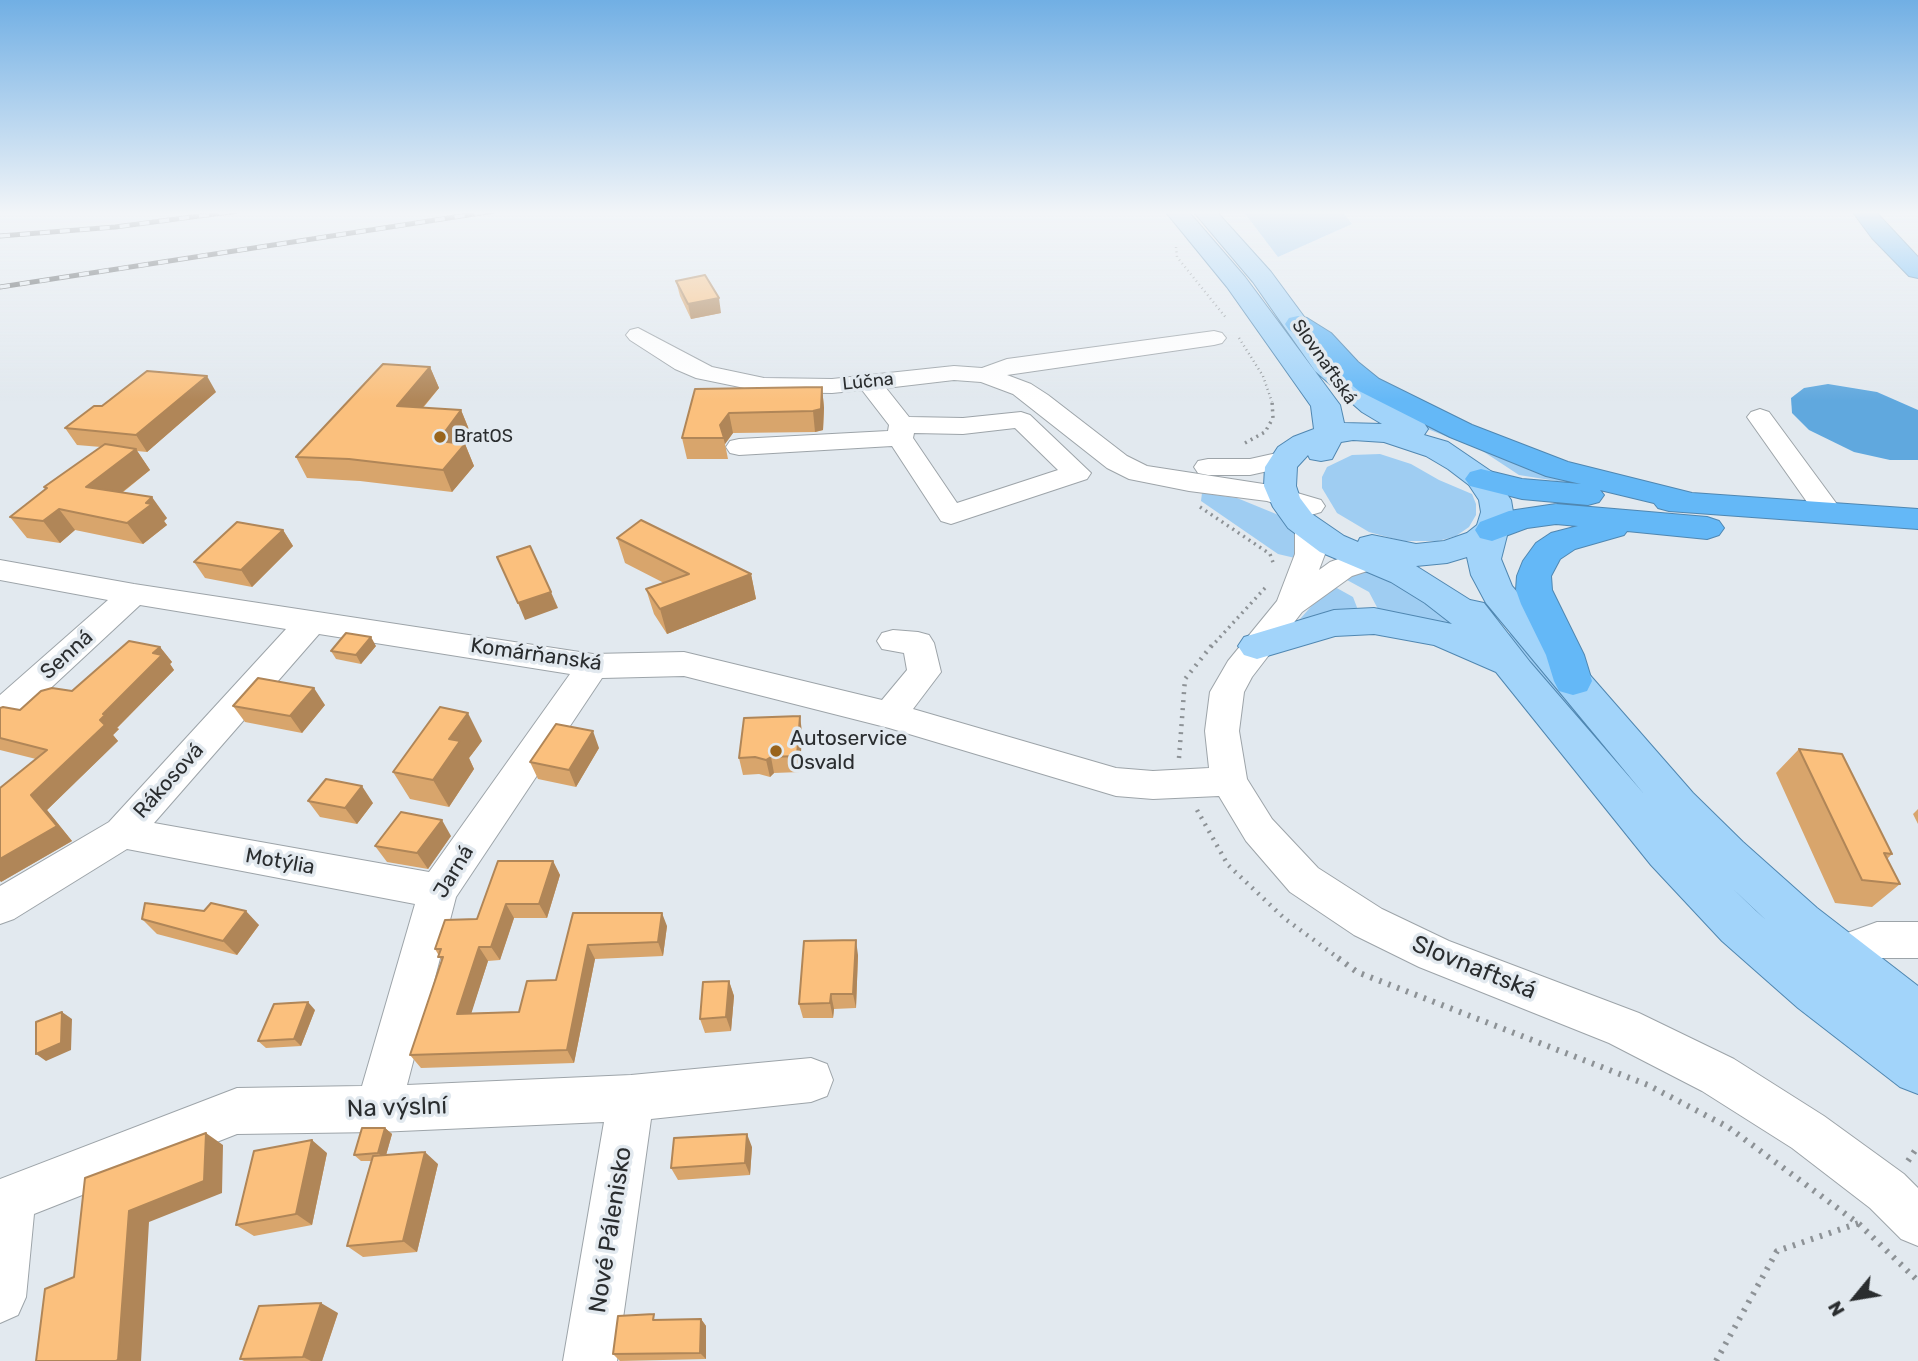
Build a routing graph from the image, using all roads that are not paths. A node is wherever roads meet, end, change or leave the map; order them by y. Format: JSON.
{"nodes":[{"id":1,"x":1230,"y":275,"type":"edge"},
{"id":2,"x":1257,"y":275,"type":"edge"},
{"id":3,"x":1298,"y":324,"type":"junction"},
{"id":4,"x":1226,"y":331,"type":"road end"},
{"id":5,"x":638,"y":335,"type":"dead end"},
{"id":6,"x":1313,"y":370,"type":"junction"},
{"id":7,"x":985,"y":376,"type":"junction"},
{"id":8,"x":869,"y":383,"type":"junction"},
{"id":9,"x":1760,"y":417,"type":"dead end"},
{"id":10,"x":901,"y":432,"type":"junction"},
{"id":11,"x":1400,"y":436,"type":"junction"},
{"id":12,"x":1090,"y":440,"type":"junction"},
{"id":13,"x":739,"y":447,"type":"dead end"},
{"id":14,"x":1310,"y":447,"type":"junction"},
{"id":15,"x":1693,"y":503,"type":"junction"},
{"id":16,"x":1501,"y":504,"type":"junction"},
{"id":17,"x":1301,"y":511,"type":"junction"},
{"id":18,"x":1829,"y":513,"type":"junction"},
{"id":19,"x":1918,"y":519,"type":"edge"},
{"id":20,"x":1660,"y":524,"type":"junction"},
{"id":21,"x":1918,"y":545,"type":"edge"},
{"id":22,"x":1381,"y":556,"type":"junction"},
{"id":23,"x":0,"y":570,"type":"edge"},
{"id":24,"x":1282,"y":593,"type":"junction"},
{"id":25,"x":134,"y":594,"type":"junction"},
{"id":26,"x":311,"y":622,"type":"junction"},
{"id":27,"x":1504,"y":627,"type":"junction"},
{"id":28,"x":893,"y":641,"type":"dead end"},
{"id":29,"x":1257,"y":646,"type":"junction"},
{"id":30,"x":593,"y":666,"type":"junction"},
{"id":31,"x":1516,"y":672,"type":"junction"},
{"id":32,"x":1573,"y":681,"type":"junction"},
{"id":33,"x":889,"y":715,"type":"junction"},
{"id":34,"x":0,"y":716,"type":"edge"},
{"id":35,"x":1229,"y":781,"type":"junction"},
{"id":36,"x":122,"y":833,"type":"junction"},
{"id":37,"x":438,"y":891,"type":"junction"},
{"id":38,"x":0,"y":907,"type":"edge"},
{"id":39,"x":1918,"y":940,"type":"edge"},
{"id":40,"x":1843,"y":958,"type":"junction"},
{"id":41,"x":1918,"y":1016,"type":"edge"},
{"id":42,"x":1918,"y":1069,"type":"edge"},
{"id":43,"x":811,"y":1080,"type":"dead end"},
{"id":44,"x":631,"y":1098,"type":"junction"},
{"id":45,"x":378,"y":1109,"type":"junction"},
{"id":46,"x":6,"y":1201,"type":"edge"},
{"id":47,"x":1918,"y":1222,"type":"edge"},
{"id":48,"x":0,"y":1297,"type":"edge"},
{"id":49,"x":590,"y":1361,"type":"edge"}],
"edges":[{"from":1,"to":6,"type":"main road","name":"Slovnaftská"},
{"from":2,"to":3,"type":"main road","name":"Slovnaftská"},
{"from":3,"to":6,"type":"main road","name":"Slovnaftská"},
{"from":3,"to":15,"type":"highway"},
{"from":4,"to":7,"type":"street"},
{"from":5,"to":8,"type":"street","name":"Lúčna"},
{"from":6,"to":11,"type":"main road","name":"Slovnaftská"},
{"from":6,"to":14,"type":"main road","name":"Slovnaftská"},
{"from":6,"to":16,"type":"main road"},
{"from":7,"to":8,"type":"street","name":"Lúčna"},
{"from":7,"to":12,"type":"street","name":"Lúčna"},
{"from":8,"to":10,"type":"street"},
{"from":9,"to":18,"type":"street"},
{"from":10,"to":10,"type":"street"},
{"from":10,"to":13,"type":"street"},
{"from":11,"to":14,"type":"main road"},
{"from":11,"to":16,"type":"main road"},
{"from":12,"to":14,"type":"street","name":"Lúčna"},
{"from":12,"to":17,"type":"street","name":"Lúčna"},
{"from":14,"to":16,"type":"main road"},
{"from":14,"to":17,"type":"main road","name":"Slovnaftská"},
{"from":15,"to":16,"type":"highway"},
{"from":15,"to":18,"type":"highway"},
{"from":16,"to":20,"type":"highway"},
{"from":16,"to":22,"type":"main road"},
{"from":16,"to":27,"type":"main road"},
{"from":17,"to":22,"type":"main road"},
{"from":17,"to":24,"type":"street","name":"Slovnaftská"},
{"from":18,"to":19,"type":"highway"},
{"from":20,"to":21,"type":"highway"},
{"from":20,"to":32,"type":"highway"},
{"from":22,"to":24,"type":"street","name":"Slovnaftská"},
{"from":22,"to":27,"type":"main road"},
{"from":23,"to":25,"type":"street","name":"Komárňanská"},
{"from":24,"to":29,"type":"street","name":"Slovnaftská"},
{"from":25,"to":26,"type":"street","name":"Komárňanská"},
{"from":25,"to":34,"type":"street","name":"Senná"},
{"from":26,"to":30,"type":"street","name":"Komárňanská"},
{"from":26,"to":36,"type":"street","name":"Rákosová"},
{"from":27,"to":31,"type":"main road"},
{"from":27,"to":32,"type":"main road"},
{"from":28,"to":33,"type":"street"},
{"from":29,"to":31,"type":"main road"},
{"from":29,"to":35,"type":"street","name":"Slovnaftská"},
{"from":30,"to":33,"type":"street","name":"Komárňanská"},
{"from":30,"to":37,"type":"street","name":"Jarná"},
{"from":31,"to":42,"type":"main road"},
{"from":32,"to":40,"type":"main road"},
{"from":33,"to":35,"type":"street","name":"Komárňanská"},
{"from":35,"to":47,"type":"street","name":"Slovnaftská"},
{"from":36,"to":37,"type":"street","name":"Motýlia"},
{"from":36,"to":38,"type":"street","name":"Rákosová"},
{"from":37,"to":45,"type":"street","name":"Jarná"},
{"from":39,"to":40,"type":"street"},
{"from":40,"to":41,"type":"main road"},
{"from":43,"to":44,"type":"street","name":"Na výslní"},
{"from":44,"to":45,"type":"street","name":"Na výslní"},
{"from":44,"to":49,"type":"street","name":"Nové Pálenisko"},
{"from":45,"to":46,"type":"street","name":"Na výslní"},
{"from":46,"to":48,"type":"street"}]}
